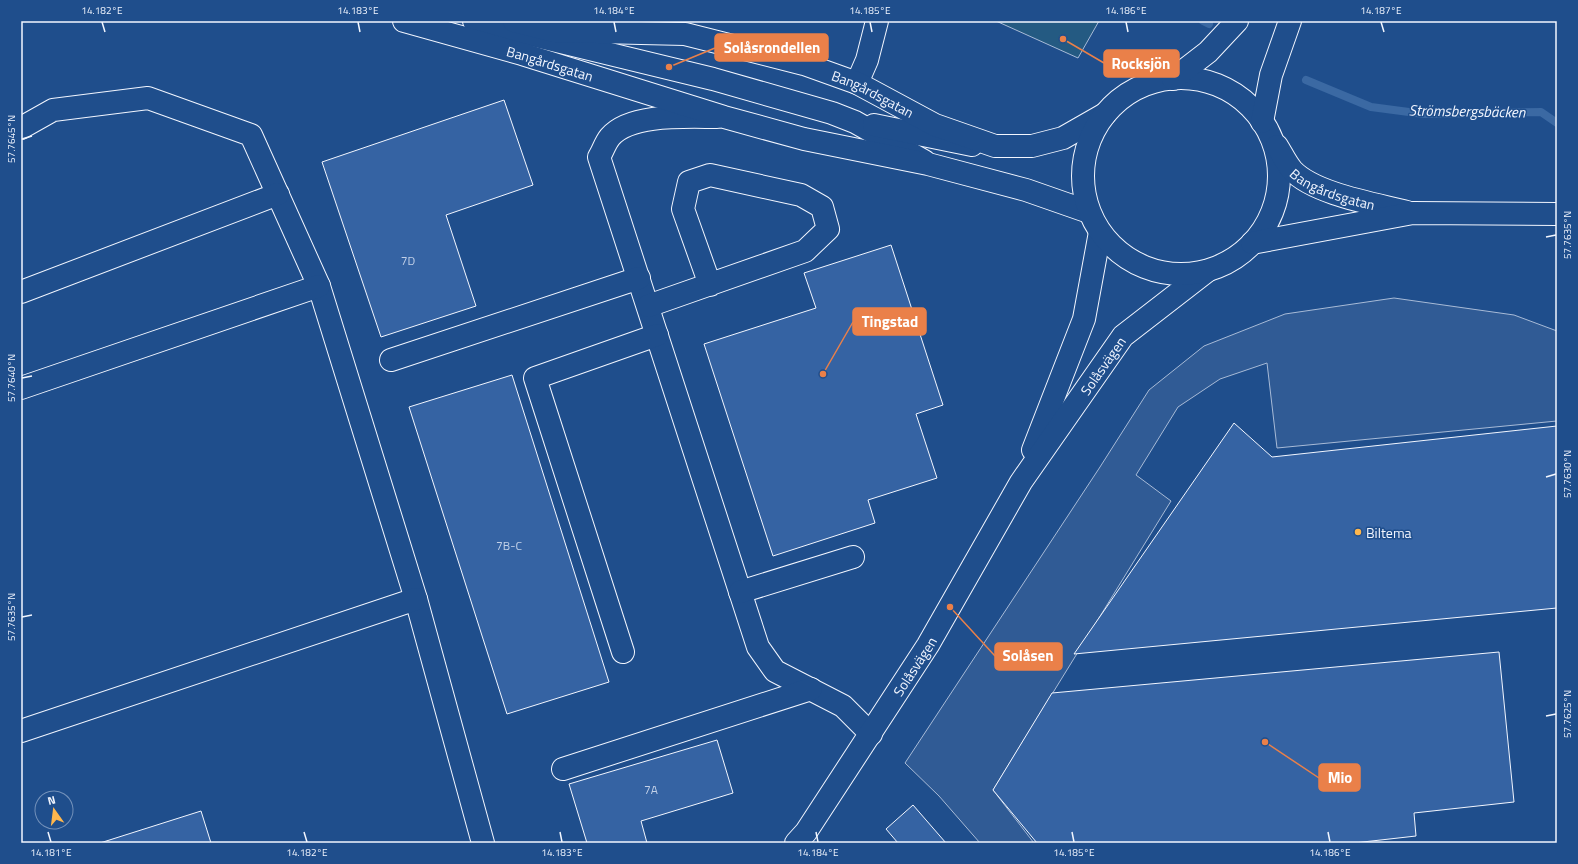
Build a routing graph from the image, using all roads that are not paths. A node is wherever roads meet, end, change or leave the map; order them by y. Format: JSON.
{"nodes":[{"id":1,"x":404,"y":21,"type":"edge"},
{"id":2,"x":474,"y":21,"type":"edge"},
{"id":3,"x":514,"y":21,"type":"edge"},
{"id":4,"x":877,"y":21,"type":"edge"},
{"id":5,"x":1237,"y":21,"type":"edge"},
{"id":6,"x":1290,"y":21,"type":"edge"},
{"id":7,"x":1173,"y":79,"type":"junction"},
{"id":8,"x":857,"y":83,"type":"junction"},
{"id":9,"x":1105,"y":114,"type":"junction"},
{"id":10,"x":724,"y":117,"type":"junction"},
{"id":11,"x":855,"y":122,"type":"junction"},
{"id":12,"x":21,"y":128,"type":"edge"},
{"id":13,"x":1266,"y":130,"type":"junction"},
{"id":14,"x":995,"y":146,"type":"junction"},
{"id":15,"x":928,"y":164,"type":"junction"},
{"id":16,"x":278,"y":194,"type":"junction"},
{"id":17,"x":1089,"y":212,"type":"junction"},
{"id":18,"x":1413,"y":213,"type":"junction"},
{"id":19,"x":1557,"y":214,"type":"edge"},
{"id":20,"x":1100,"y":232,"type":"junction"},
{"id":21,"x":1252,"y":243,"type":"junction"},
{"id":22,"x":1207,"y":271,"type":"junction"},
{"id":23,"x":639,"y":278,"type":"junction"},
{"id":24,"x":710,"y":285,"type":"junction"},
{"id":25,"x":319,"y":286,"type":"junction"},
{"id":26,"x":21,"y":292,"type":"edge"},
{"id":27,"x":648,"y":306,"type":"junction"},
{"id":28,"x":657,"y":335,"type":"junction"},
{"id":29,"x":391,"y":360,"type":"dead end"},
{"id":30,"x":21,"y":388,"type":"edge"},
{"id":31,"x":1021,"y":482,"type":"junction"},
{"id":32,"x":853,"y":557,"type":"dead end"},
{"id":33,"x":740,"y":592,"type":"junction"},
{"id":34,"x":416,"y":599,"type":"junction"},
{"id":35,"x":623,"y":652,"type":"dead end"},
{"id":36,"x":811,"y":689,"type":"junction"},
{"id":37,"x":21,"y":731,"type":"edge"},
{"id":38,"x":871,"y":734,"type":"junction"},
{"id":39,"x":563,"y":769,"type":"dead end"},
{"id":40,"x":483,"y":843,"type":"edge"},
{"id":41,"x":796,"y":843,"type":"edge"}],
"edges":[{"from":1,"to":10,"type":"main road","name":"Bangårdsgatan"},
{"from":2,"to":11,"type":"main road","name":"Bangårdsgatan"},
{"from":3,"to":8,"type":"main road","name":"Bangårdsgatan"},
{"from":4,"to":8,"type":"main road"},
{"from":5,"to":7,"type":"main road"},
{"from":6,"to":13,"type":"main road"},
{"from":7,"to":9,"type":"main road"},
{"from":7,"to":13,"type":"main road","name":"Bangårdsgatan"},
{"from":8,"to":14,"type":"main road","name":"Bangårdsgatan"},
{"from":9,"to":14,"type":"main road","name":"Bangårdsgatan"},
{"from":9,"to":17,"type":"main road"},
{"from":10,"to":15,"type":"main road","name":"Bangårdsgatan"},
{"from":10,"to":23,"type":"main road"},
{"from":11,"to":14,"type":"main road"},
{"from":11,"to":15,"type":"main road","name":"Bangårdsgatan"},
{"from":12,"to":16,"type":"main road"},
{"from":13,"to":18,"type":"main road","name":"Bangårdsgatan"},
{"from":13,"to":21,"type":"main road"},
{"from":15,"to":17,"type":"main road","name":"Bangårdsgatan"},
{"from":16,"to":25,"type":"main road"},
{"from":16,"to":26,"type":"main road"},
{"from":17,"to":20,"type":"main road"},
{"from":18,"to":19,"type":"main road","name":"Bangårdsgatan"},
{"from":18,"to":21,"type":"main road","name":"Bangårdsgatan"},
{"from":20,"to":22,"type":"main road"},
{"from":20,"to":31,"type":"main road","name":"Solåsvägen"},
{"from":21,"to":22,"type":"main road"},
{"from":22,"to":31,"type":"main road","name":"Solåsvägen"},
{"from":23,"to":27,"type":"main road"},
{"from":23,"to":29,"type":"main road"},
{"from":24,"to":24,"type":"main road"},
{"from":24,"to":27,"type":"main road"},
{"from":25,"to":30,"type":"main road"},
{"from":25,"to":34,"type":"main road"},
{"from":27,"to":28,"type":"main road"},
{"from":28,"to":33,"type":"main road"},
{"from":28,"to":35,"type":"main road"},
{"from":31,"to":38,"type":"main road","name":"Solåsvägen"},
{"from":32,"to":33,"type":"main road"},
{"from":33,"to":36,"type":"main road"},
{"from":34,"to":37,"type":"main road"},
{"from":34,"to":40,"type":"main road"},
{"from":36,"to":38,"type":"main road"},
{"from":36,"to":39,"type":"main road"},
{"from":38,"to":41,"type":"main road","name":"Solåsvägen"}]}
